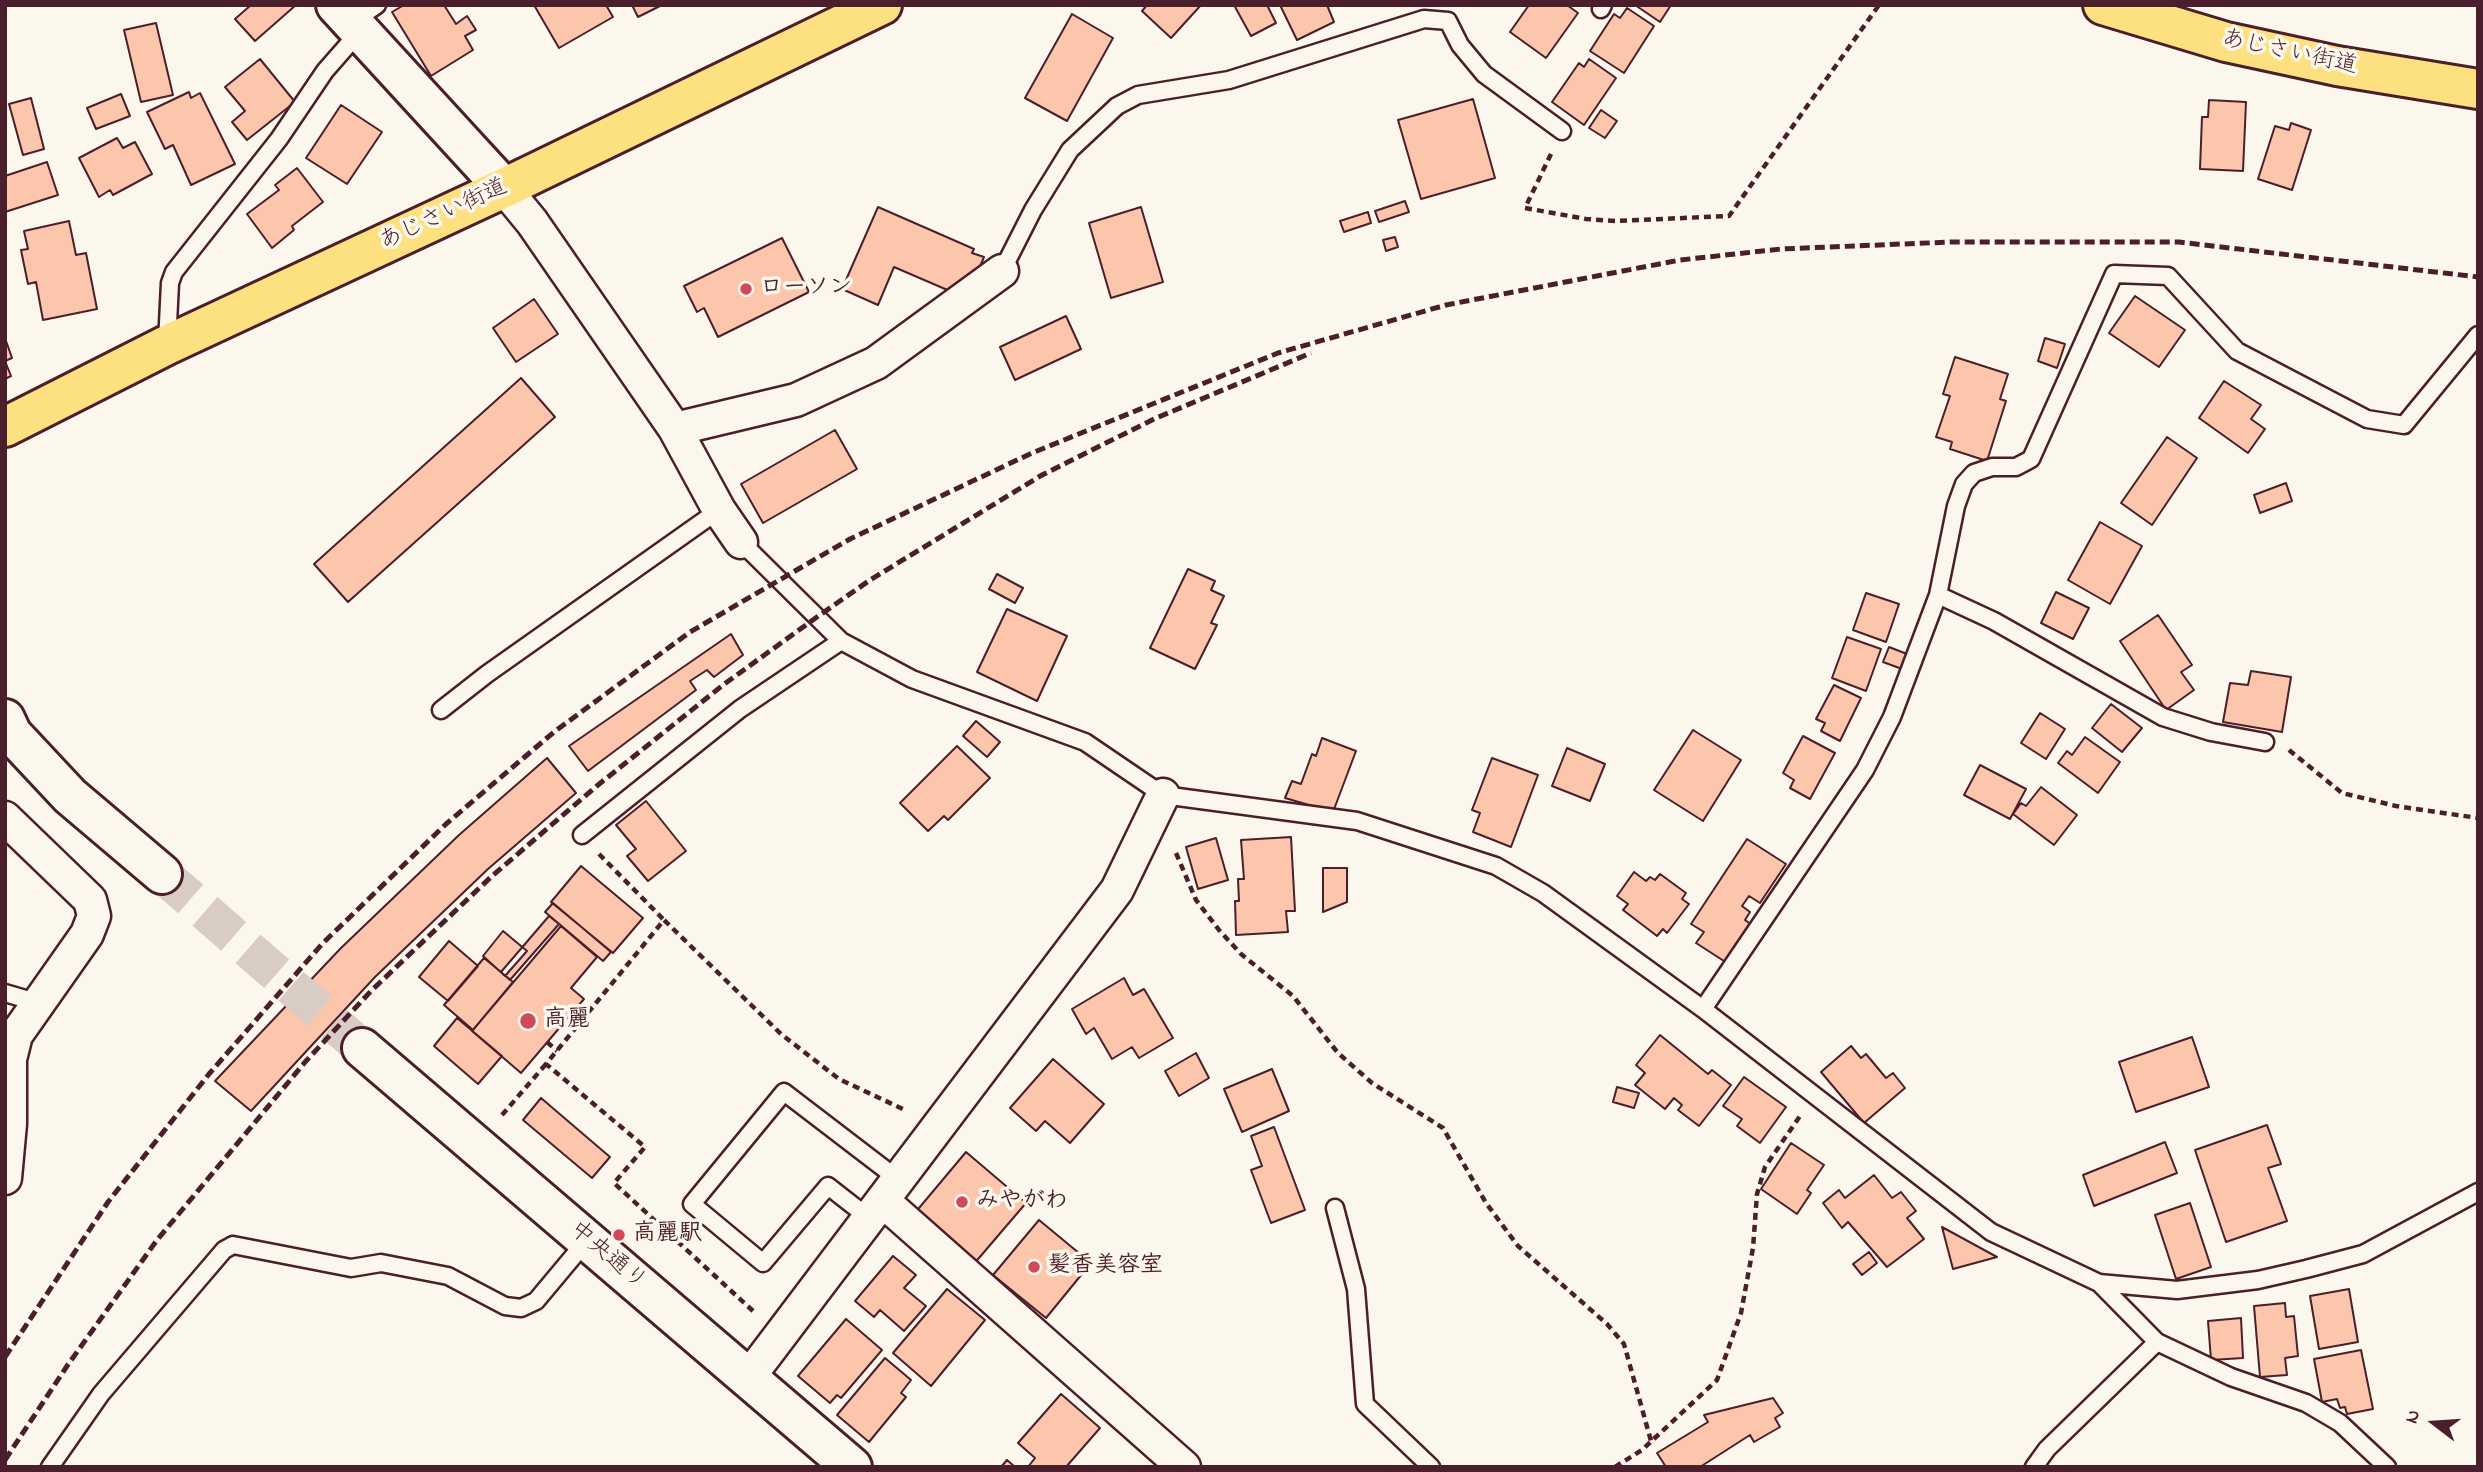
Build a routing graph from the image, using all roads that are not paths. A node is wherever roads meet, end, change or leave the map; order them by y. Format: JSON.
{"nodes":[{"id":1,"x":2103,"y":5,"type":"edge"},
{"id":2,"x":864,"y":9,"type":"edge"},
{"id":3,"x":356,"y":16,"type":"edge"},
{"id":4,"x":2478,"y":89,"type":"edge"},
{"id":5,"x":1562,"y":131,"type":"road end"},
{"id":6,"x":504,"y":188,"type":"junction"},
{"id":7,"x":1002,"y":271,"type":"joint"},
{"id":8,"x":2478,"y":335,"type":"edge"},
{"id":9,"x":167,"y":345,"type":"junction"},
{"id":10,"x":5,"y":427,"type":"edge"},
{"id":11,"x":675,"y":429,"type":"junction"},
{"id":12,"x":719,"y":510,"type":"junction"},
{"id":13,"x":741,"y":542,"type":"joint"},
{"id":14,"x":1938,"y":594,"type":"junction"},
{"id":15,"x":841,"y":641,"type":"junction"},
{"id":16,"x":441,"y":710,"type":"dead end"},
{"id":17,"x":8,"y":732,"type":"edge"},
{"id":18,"x":2265,"y":742,"type":"road end"},
{"id":19,"x":1160,"y":800,"type":"junction"},
{"id":20,"x":5,"y":818,"type":"edge"},
{"id":21,"x":582,"y":835,"type":"dead end"},
{"id":22,"x":162,"y":874,"type":"tunnel mouth"},
{"id":23,"x":5,"y":993,"type":"edge"},
{"id":24,"x":39,"y":1003,"type":"junction"},
{"id":25,"x":1703,"y":1009,"type":"junction"},
{"id":26,"x":362,"y":1048,"type":"tunnel mouth"},
{"id":27,"x":8,"y":1123,"type":"edge"},
{"id":28,"x":5,"y":1178,"type":"edge"},
{"id":29,"x":2478,"y":1192,"type":"edge"},
{"id":30,"x":884,"y":1200,"type":"junction"},
{"id":31,"x":1335,"y":1208,"type":"dead end"},
{"id":32,"x":587,"y":1241,"type":"junction"},
{"id":33,"x":2099,"y":1283,"type":"junction"},
{"id":34,"x":2157,"y":1342,"type":"junction"},
{"id":35,"x":748,"y":1378,"type":"junction"},
{"id":36,"x":51,"y":1467,"type":"edge"},
{"id":37,"x":852,"y":1467,"type":"edge"},
{"id":38,"x":1184,"y":1467,"type":"edge"},
{"id":39,"x":1431,"y":1467,"type":"edge"},
{"id":40,"x":2034,"y":1467,"type":"edge"},
{"id":41,"x":2387,"y":1467,"type":"edge"}],
"edges":[{"from":1,"to":4,"type":"highway","name":"あじさい街道"},
{"from":2,"to":6,"type":"highway","name":"あじさい街道"},
{"from":3,"to":6,"type":"street"},
{"from":3,"to":9,"type":"lane"},
{"from":5,"to":7,"type":"lane"},
{"from":6,"to":9,"type":"highway","name":"あじさい街道"},
{"from":6,"to":11,"type":"street"},
{"from":7,"to":11,"type":"street"},
{"from":8,"to":14,"type":"lane"},
{"from":9,"to":10,"type":"highway","name":"あじさい街道"},
{"from":11,"to":12,"type":"street"},
{"from":12,"to":13,"type":"street"},
{"from":12,"to":16,"type":"lane"},
{"from":13,"to":15,"type":"lane"},
{"from":14,"to":18,"type":"lane"},
{"from":14,"to":25,"type":"lane"},
{"from":15,"to":19,"type":"lane"},
{"from":15,"to":21,"type":"lane"},
{"from":17,"to":22,"type":"street"},
{"from":19,"to":25,"type":"lane"},
{"from":19,"to":30,"type":"street"},
{"from":20,"to":24,"type":"street"},
{"from":23,"to":24,"type":"lane"},
{"from":24,"to":27,"type":"street"},
{"from":25,"to":33,"type":"lane"},
{"from":26,"to":32,"type":"street","name":"中央通り"},
{"from":27,"to":28,"type":"street"},
{"from":29,"to":33,"type":"lane"},
{"from":30,"to":30,"type":"lane"},
{"from":30,"to":35,"type":"street"},
{"from":30,"to":38,"type":"street"},
{"from":31,"to":39,"type":"lane"},
{"from":32,"to":35,"type":"street","name":"中央通り"},
{"from":32,"to":36,"type":"lane"},
{"from":33,"to":34,"type":"lane"},
{"from":34,"to":40,"type":"lane"},
{"from":34,"to":41,"type":"lane"},
{"from":35,"to":37,"type":"street","name":"中央通り"}]}
